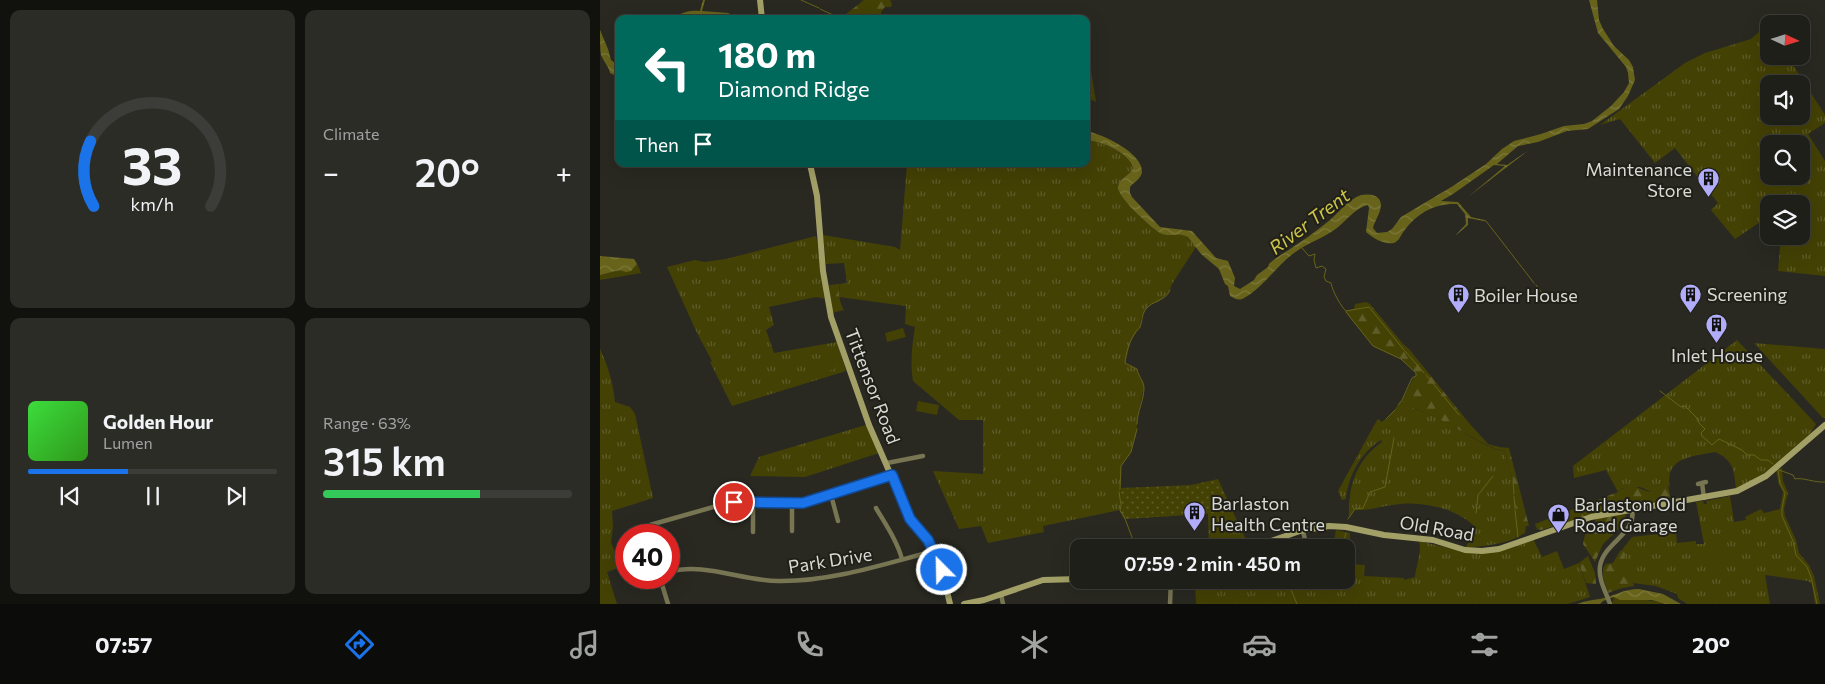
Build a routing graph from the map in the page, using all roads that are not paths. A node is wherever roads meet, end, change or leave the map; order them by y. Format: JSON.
{"nodes":[{"id":1,"x":760,"y":0,"type":"edge"},
{"id":2,"x":762,"y":15,"type":"edge"},
{"id":3,"x":811,"y":167,"type":"edge"},
{"id":4,"x":1825,"y":425,"type":"edge"},
{"id":5,"x":922,"y":456,"type":"dead end"},
{"id":6,"x":887,"y":463,"type":"junction"},
{"id":7,"x":892,"y":475,"type":"junction"},
{"id":8,"x":1702,"y":483,"type":"dead end"},
{"id":9,"x":831,"y":495,"type":"junction"},
{"id":10,"x":1704,"y":498,"type":"junction"},
{"id":11,"x":753,"y":503,"type":"junction"},
{"id":12,"x":792,"y":503,"type":"junction"},
{"id":13,"x":876,"y":508,"type":"dead end"},
{"id":14,"x":1632,"y":509,"type":"junction"},
{"id":15,"x":838,"y":521,"type":"dead end"},
{"id":16,"x":653,"y":524,"type":"edge"},
{"id":17,"x":792,"y":531,"type":"dead end"},
{"id":18,"x":1303,"y":531,"type":"junction"},
{"id":19,"x":753,"y":532,"type":"dead end"},
{"id":20,"x":1279,"y":539,"type":"edge"},
{"id":21,"x":1305,"y":539,"type":"edge"},
{"id":22,"x":934,"y":551,"type":"junction"},
{"id":23,"x":902,"y":560,"type":"junction"},
{"id":24,"x":680,"y":569,"type":"edge"},
{"id":25,"x":1070,"y":579,"type":"edge"},
{"id":26,"x":663,"y":589,"type":"edge"},
{"id":27,"x":1170,"y":589,"type":"edge"},
{"id":28,"x":1001,"y":594,"type":"junction"},
{"id":29,"x":1609,"y":603,"type":"edge"},
{"id":30,"x":668,"y":604,"type":"edge"},
{"id":31,"x":950,"y":604,"type":"edge"},
{"id":32,"x":964,"y":604,"type":"edge"},
{"id":33,"x":1003,"y":604,"type":"edge"},
{"id":34,"x":1170,"y":604,"type":"edge"}],
"edges":[{"from":1,"to":2,"type":"street"},
{"from":3,"to":6,"type":"street","name":"Tittensor Road"},
{"from":4,"to":10,"type":"street","name":"Old Road"},
{"from":5,"to":6,"type":"street"},
{"from":6,"to":7,"type":"street","name":"Tittensor Road"},
{"from":7,"to":9,"type":"street"},
{"from":7,"to":22,"type":"street","name":"Tittensor Road"},
{"from":8,"to":10,"type":"street"},
{"from":9,"to":12,"type":"street"},
{"from":9,"to":15,"type":"street"},
{"from":10,"to":14,"type":"street","name":"Old Road"},
{"from":11,"to":12,"type":"street"},
{"from":11,"to":16,"type":"street"},
{"from":11,"to":19,"type":"street"},
{"from":12,"to":17,"type":"street"},
{"from":13,"to":23,"type":"street"},
{"from":14,"to":18,"type":"street","name":"Old Road"},
{"from":14,"to":29,"type":"street"},
{"from":18,"to":20,"type":"street","name":"Old Road"},
{"from":18,"to":21,"type":"street"},
{"from":22,"to":23,"type":"street","name":"Park Drive"},
{"from":22,"to":31,"type":"street","name":"Tittensor Road"},
{"from":23,"to":24,"type":"street","name":"Park Drive"},
{"from":25,"to":28,"type":"street"},
{"from":26,"to":30,"type":"street"},
{"from":27,"to":34,"type":"street"},
{"from":28,"to":32,"type":"street"},
{"from":28,"to":33,"type":"street"}]}
